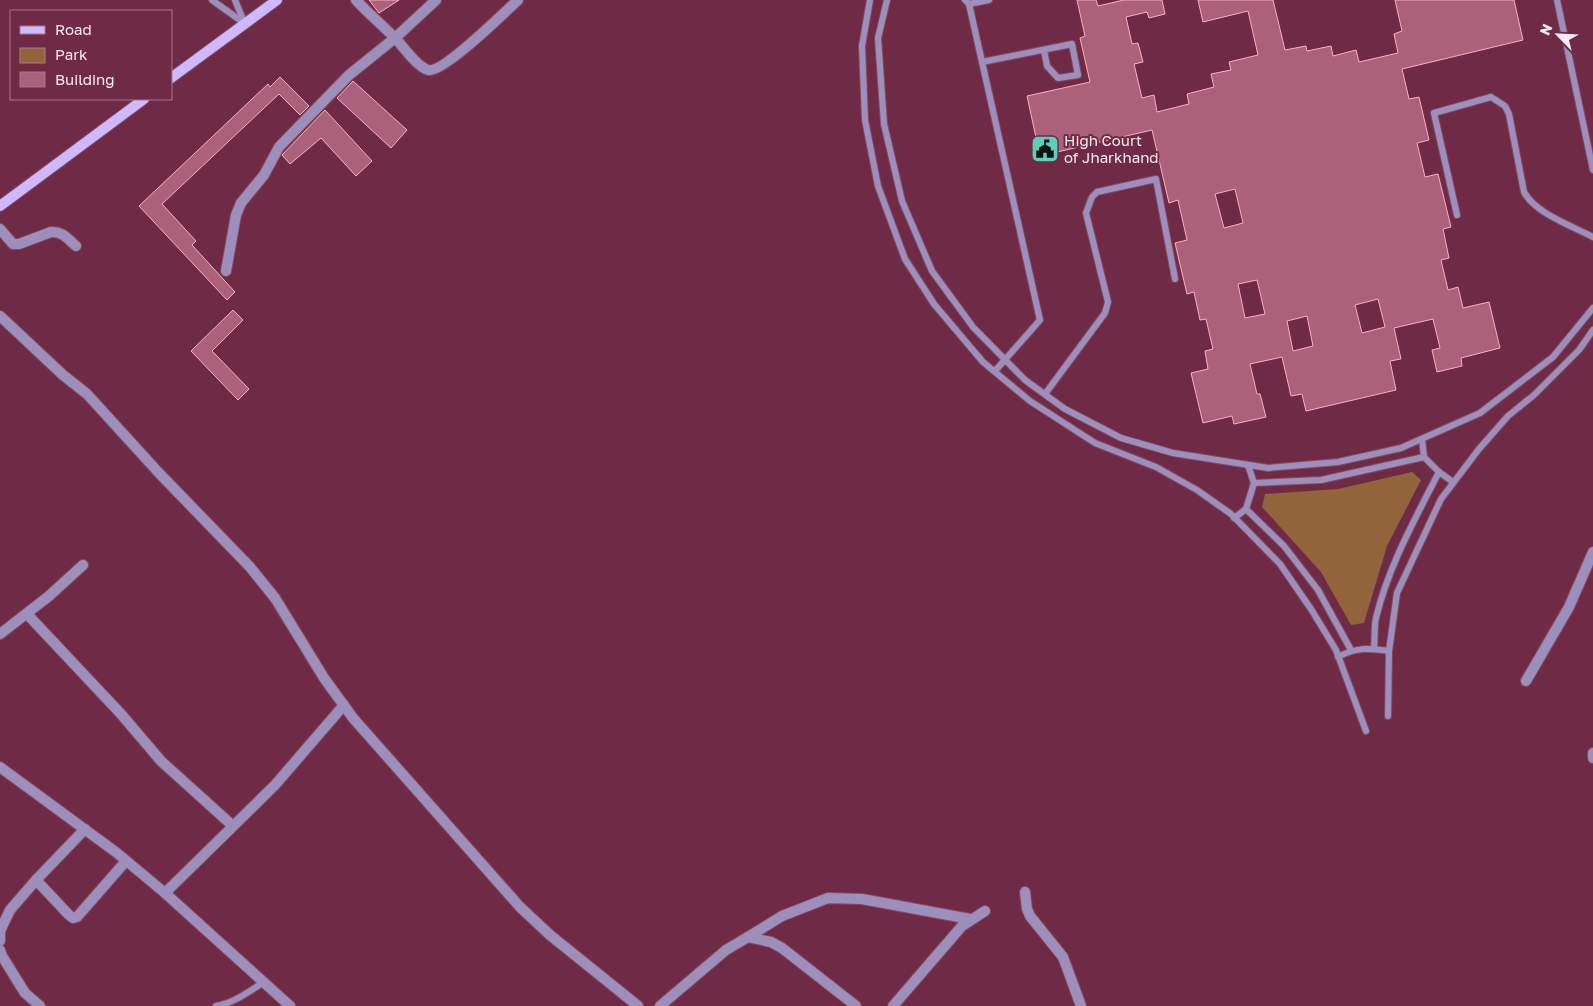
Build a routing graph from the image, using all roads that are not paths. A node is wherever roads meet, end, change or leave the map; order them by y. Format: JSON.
{"nodes":[{"id":1,"x":212,"y":0,"type":"edge"},
{"id":2,"x":235,"y":0,"type":"edge"},
{"id":3,"x":277,"y":0,"type":"edge"},
{"id":4,"x":356,"y":0,"type":"edge"},
{"id":5,"x":436,"y":0,"type":"edge"},
{"id":6,"x":518,"y":0,"type":"edge"},
{"id":7,"x":870,"y":0,"type":"edge"},
{"id":8,"x":887,"y":0,"type":"edge"},
{"id":9,"x":989,"y":0,"type":"edge"},
{"id":10,"x":1557,"y":0,"type":"edge"},
{"id":11,"x":967,"y":2,"type":"edge"},
{"id":12,"x":244,"y":24,"type":"junction"},
{"id":13,"x":395,"y":38,"type":"junction"},
{"id":14,"x":1044,"y":50,"type":"junction"},
{"id":15,"x":982,"y":62,"type":"junction"},
{"id":16,"x":172,"y":77,"type":"edge"},
{"id":17,"x":143,"y":100,"type":"edge"},
{"id":18,"x":1593,"y":170,"type":"edge"},
{"id":19,"x":0,"y":206,"type":"edge"},
{"id":20,"x":1457,"y":215,"type":"dead end"},
{"id":21,"x":0,"y":229,"type":"edge"},
{"id":22,"x":1593,"y":237,"type":"edge"},
{"id":23,"x":76,"y":246,"type":"dead end"},
{"id":24,"x":226,"y":271,"type":"dead end"},
{"id":25,"x":1175,"y":279,"type":"dead end"},
{"id":26,"x":1593,"y":308,"type":"edge"},
{"id":27,"x":0,"y":316,"type":"edge"},
{"id":28,"x":1593,"y":330,"type":"edge"},
{"id":29,"x":1005,"y":360,"type":"junction"},
{"id":30,"x":994,"y":371,"type":"junction"},
{"id":31,"x":1045,"y":394,"type":"junction"},
{"id":32,"x":1422,"y":439,"type":"junction"},
{"id":33,"x":1424,"y":457,"type":"junction"},
{"id":34,"x":1248,"y":465,"type":"junction"},
{"id":35,"x":1439,"y":472,"type":"junction"},
{"id":36,"x":1454,"y":482,"type":"junction"},
{"id":37,"x":1254,"y":483,"type":"junction"},
{"id":38,"x":1246,"y":509,"type":"junction"},
{"id":39,"x":1234,"y":518,"type":"junction"},
{"id":40,"x":1593,"y":552,"type":"edge"},
{"id":41,"x":83,"y":565,"type":"dead end"},
{"id":42,"x":27,"y":614,"type":"junction"},
{"id":43,"x":0,"y":634,"type":"edge"},
{"id":44,"x":1374,"y":648,"type":"junction"},
{"id":45,"x":1351,"y":650,"type":"junction"},
{"id":46,"x":1389,"y":651,"type":"junction"},
{"id":47,"x":1338,"y":657,"type":"junction"},
{"id":48,"x":1526,"y":681,"type":"dead end"},
{"id":49,"x":344,"y":705,"type":"junction"},
{"id":50,"x":1388,"y":716,"type":"dead end"},
{"id":51,"x":1366,"y":731,"type":"dead end"},
{"id":52,"x":1593,"y":753,"type":"edge"},
{"id":53,"x":1593,"y":758,"type":"edge"},
{"id":54,"x":0,"y":767,"type":"edge"},
{"id":55,"x":233,"y":826,"type":"junction"},
{"id":56,"x":85,"y":829,"type":"junction"},
{"id":57,"x":126,"y":861,"type":"junction"},
{"id":58,"x":36,"y":880,"type":"junction"},
{"id":59,"x":1025,"y":892,"type":"dead end"},
{"id":60,"x":164,"y":893,"type":"junction"},
{"id":61,"x":985,"y":911,"type":"dead end"},
{"id":62,"x":970,"y":919,"type":"junction"},
{"id":63,"x":748,"y":937,"type":"junction"},
{"id":64,"x":0,"y":941,"type":"edge"},
{"id":65,"x":0,"y":950,"type":"edge"},
{"id":66,"x":264,"y":982,"type":"junction"},
{"id":67,"x":40,"y":1006,"type":"edge"},
{"id":68,"x":216,"y":1006,"type":"edge"},
{"id":69,"x":290,"y":1006,"type":"edge"},
{"id":70,"x":638,"y":1006,"type":"edge"},
{"id":71,"x":660,"y":1006,"type":"edge"},
{"id":72,"x":856,"y":1006,"type":"edge"},
{"id":73,"x":893,"y":1006,"type":"edge"},
{"id":74,"x":1081,"y":1006,"type":"edge"}],
"edges":[{"from":1,"to":12,"type":"lane"},
{"from":2,"to":12,"type":"lane"},
{"from":3,"to":12,"type":"main road"},
{"from":4,"to":13,"type":"street"},
{"from":5,"to":13,"type":"street"},
{"from":6,"to":13,"type":"street"},
{"from":7,"to":30,"type":"lane"},
{"from":8,"to":29,"type":"lane"},
{"from":9,"to":11,"type":"lane"},
{"from":10,"to":18,"type":"lane"},
{"from":11,"to":15,"type":"lane"},
{"from":12,"to":16,"type":"main road"},
{"from":13,"to":24,"type":"street"},
{"from":14,"to":14,"type":"lane"},
{"from":14,"to":15,"type":"lane"},
{"from":15,"to":29,"type":"lane"},
{"from":17,"to":19,"type":"main road"},
{"from":20,"to":22,"type":"lane"},
{"from":21,"to":23,"type":"street"},
{"from":25,"to":31,"type":"lane"},
{"from":26,"to":32,"type":"lane"},
{"from":27,"to":49,"type":"street"},
{"from":28,"to":36,"type":"lane"},
{"from":29,"to":30,"type":"lane"},
{"from":29,"to":31,"type":"lane"},
{"from":30,"to":39,"type":"lane"},
{"from":31,"to":34,"type":"lane"},
{"from":32,"to":33,"type":"lane"},
{"from":32,"to":34,"type":"lane"},
{"from":33,"to":35,"type":"lane"},
{"from":33,"to":37,"type":"lane"},
{"from":34,"to":37,"type":"lane"},
{"from":35,"to":36,"type":"lane"},
{"from":35,"to":44,"type":"lane"},
{"from":36,"to":46,"type":"lane"},
{"from":37,"to":38,"type":"lane"},
{"from":38,"to":39,"type":"lane"},
{"from":38,"to":45,"type":"lane"},
{"from":39,"to":47,"type":"lane"},
{"from":40,"to":48,"type":"street"},
{"from":41,"to":42,"type":"street"},
{"from":42,"to":43,"type":"street"},
{"from":42,"to":55,"type":"street"},
{"from":44,"to":45,"type":"lane"},
{"from":44,"to":46,"type":"lane"},
{"from":45,"to":47,"type":"lane"},
{"from":46,"to":50,"type":"lane"},
{"from":47,"to":51,"type":"lane"},
{"from":49,"to":55,"type":"street"},
{"from":49,"to":70,"type":"street"},
{"from":52,"to":53,"type":"street"},
{"from":54,"to":56,"type":"street"},
{"from":55,"to":60,"type":"street"},
{"from":56,"to":57,"type":"street"},
{"from":56,"to":58,"type":"street"},
{"from":57,"to":58,"type":"street"},
{"from":57,"to":60,"type":"street"},
{"from":58,"to":64,"type":"street"},
{"from":59,"to":74,"type":"street"},
{"from":60,"to":66,"type":"street"},
{"from":61,"to":62,"type":"street"},
{"from":62,"to":63,"type":"street"},
{"from":62,"to":73,"type":"street"},
{"from":63,"to":71,"type":"street"},
{"from":63,"to":72,"type":"street"},
{"from":65,"to":67,"type":"street"},
{"from":66,"to":68,"type":"lane"},
{"from":66,"to":69,"type":"street"}]}
